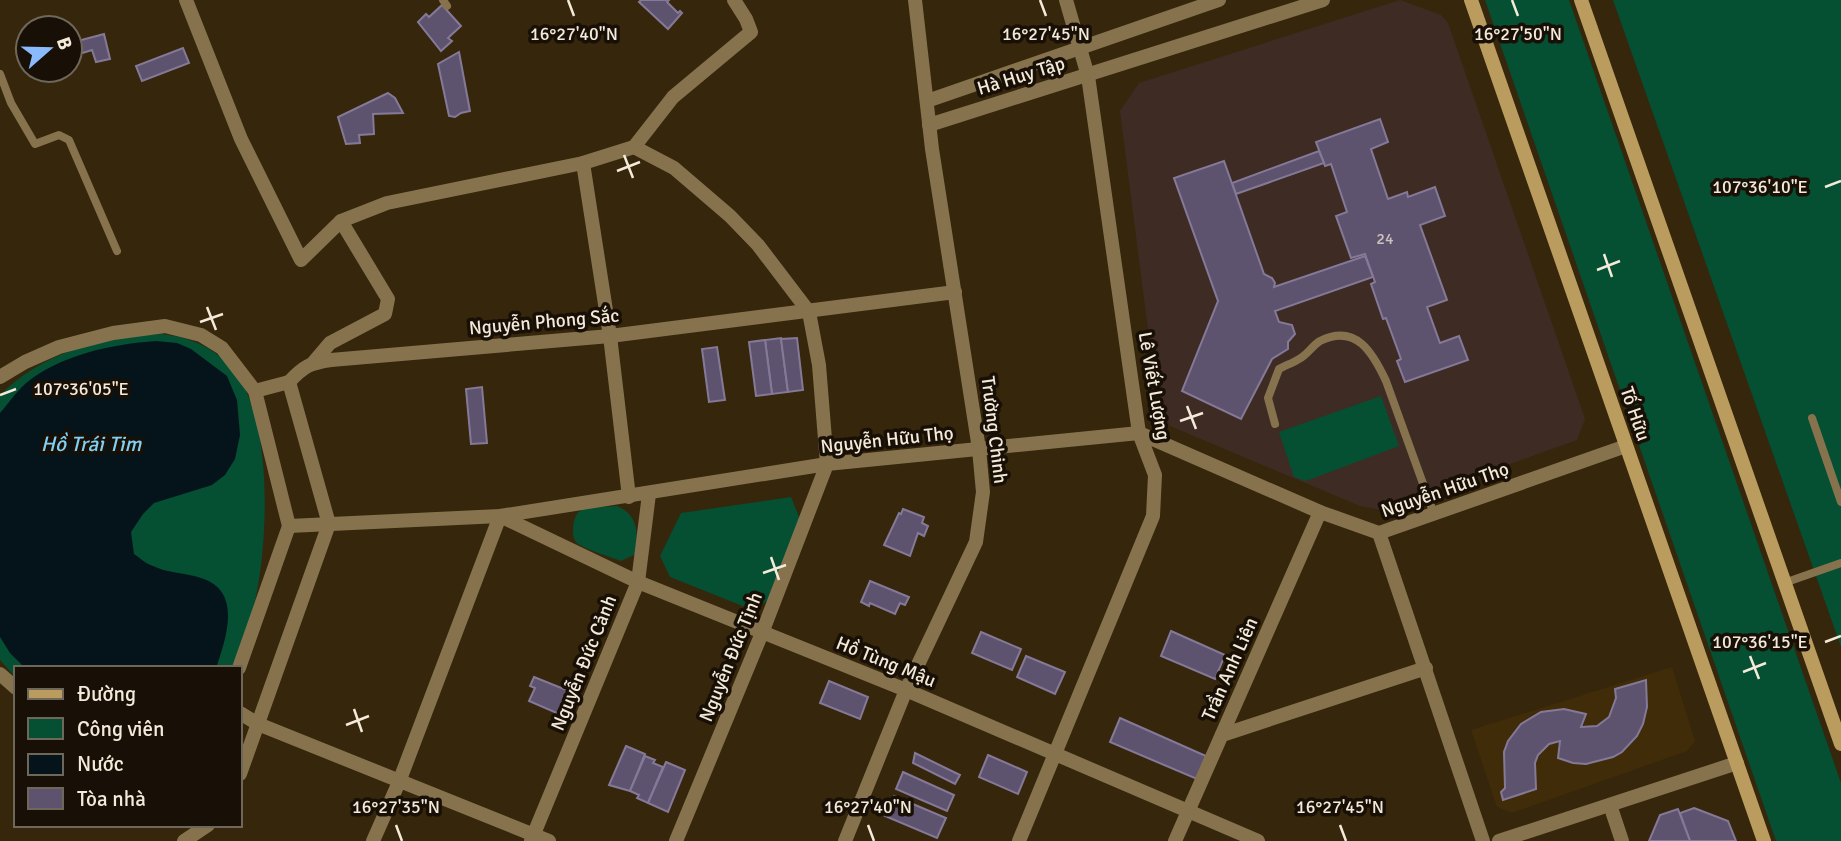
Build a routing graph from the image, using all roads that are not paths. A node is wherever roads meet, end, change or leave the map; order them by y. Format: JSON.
{"nodes":[{"id":1,"x":186,"y":0,"type":"edge"},
{"id":2,"x":734,"y":0,"type":"edge"},
{"id":3,"x":915,"y":0,"type":"edge"},
{"id":4,"x":1066,"y":0,"type":"edge"},
{"id":5,"x":1219,"y":0,"type":"edge"},
{"id":6,"x":1323,"y":0,"type":"edge"},
{"id":7,"x":1471,"y":0,"type":"edge"},
{"id":8,"x":1581,"y":0,"type":"edge"},
{"id":9,"x":1187,"y":5,"type":"edge"},
{"id":10,"x":1081,"y":46,"type":"junction"},
{"id":11,"x":0,"y":74,"type":"edge"},
{"id":12,"x":1088,"y":76,"type":"junction"},
{"id":13,"x":927,"y":101,"type":"junction"},
{"id":14,"x":929,"y":125,"type":"junction"},
{"id":15,"x":635,"y":147,"type":"junction"},
{"id":16,"x":583,"y":163,"type":"junction"},
{"id":17,"x":341,"y":221,"type":"junction"},
{"id":18,"x":117,"y":251,"type":"dead end"},
{"id":19,"x":955,"y":292,"type":"junction"},
{"id":20,"x":809,"y":312,"type":"junction"},
{"id":21,"x":610,"y":336,"type":"junction"},
{"id":22,"x":313,"y":363,"type":"junction"},
{"id":23,"x":0,"y":377,"type":"edge"},
{"id":24,"x":289,"y":382,"type":"junction"},
{"id":25,"x":256,"y":390,"type":"junction"},
{"id":26,"x":1812,"y":418,"type":"dead end"},
{"id":27,"x":1275,"y":424,"type":"dead end"},
{"id":28,"x":1139,"y":433,"type":"junction"},
{"id":29,"x":1626,"y":446,"type":"junction"},
{"id":30,"x":979,"y":449,"type":"junction"},
{"id":31,"x":827,"y":464,"type":"junction"},
{"id":32,"x":649,"y":494,"type":"junction"},
{"id":33,"x":629,"y":497,"type":"junction"},
{"id":34,"x":1841,"y":502,"type":"edge"},
{"id":35,"x":1320,"y":512,"type":"junction"},
{"id":36,"x":1434,"y":514,"type":"junction"},
{"id":37,"x":500,"y":516,"type":"junction"},
{"id":38,"x":329,"y":524,"type":"junction"},
{"id":39,"x":289,"y":526,"type":"junction"},
{"id":40,"x":1379,"y":533,"type":"junction"},
{"id":41,"x":1841,"y":563,"type":"edge"},
{"id":42,"x":638,"y":582,"type":"junction"},
{"id":43,"x":1784,"y":583,"type":"junction"},
{"id":44,"x":761,"y":633,"type":"junction"},
{"id":45,"x":240,"y":666,"type":"edge"},
{"id":46,"x":1426,"y":668,"type":"junction"},
{"id":47,"x":0,"y":674,"type":"edge"},
{"id":48,"x":14,"y":686,"type":"edge"},
{"id":49,"x":906,"y":690,"type":"junction"},
{"id":50,"x":242,"y":714,"type":"edge"},
{"id":51,"x":1837,"y":720,"type":"edge"},
{"id":52,"x":258,"y":724,"type":"junction"},
{"id":53,"x":1222,"y":735,"type":"junction"},
{"id":54,"x":1841,"y":744,"type":"edge"},
{"id":55,"x":1057,"y":754,"type":"junction"},
{"id":56,"x":1737,"y":764,"type":"junction"},
{"id":57,"x":242,"y":768,"type":"edge"},
{"id":58,"x":399,"y":782,"type":"junction"},
{"id":59,"x":1610,"y":805,"type":"junction"},
{"id":60,"x":1188,"y":810,"type":"junction"},
{"id":61,"x":205,"y":827,"type":"edge"},
{"id":62,"x":532,"y":838,"type":"edge"},
{"id":63,"x":184,"y":841,"type":"edge"},
{"id":64,"x":373,"y":841,"type":"edge"},
{"id":65,"x":548,"y":841,"type":"edge"},
{"id":66,"x":676,"y":841,"type":"edge"},
{"id":67,"x":845,"y":841,"type":"edge"},
{"id":68,"x":1019,"y":841,"type":"edge"},
{"id":69,"x":1175,"y":841,"type":"edge"},
{"id":70,"x":1258,"y":841,"type":"edge"},
{"id":71,"x":1483,"y":841,"type":"edge"},
{"id":72,"x":1499,"y":841,"type":"edge"},
{"id":73,"x":1622,"y":841,"type":"edge"},
{"id":74,"x":1764,"y":841,"type":"edge"}],
"edges":[{"from":1,"to":17,"type":"street"},
{"from":2,"to":15,"type":"street"},
{"from":3,"to":13,"type":"street","name":"Trường Chinh"},
{"from":4,"to":10,"type":"street","name":"Lê Viết Lượng"},
{"from":5,"to":9,"type":"street","name":"Hà Huy Tập"},
{"from":6,"to":12,"type":"street","name":"Hà Huy Tập"},
{"from":7,"to":29,"type":"main road","name":"Tố Hữu"},
{"from":8,"to":43,"type":"main road"},
{"from":9,"to":10,"type":"street","name":"Hà Huy Tập"},
{"from":10,"to":12,"type":"street","name":"Lê Viết Lượng"},
{"from":10,"to":13,"type":"street","name":"Hà Huy Tập"},
{"from":11,"to":18,"type":"lane"},
{"from":12,"to":14,"type":"street","name":"Hà Huy Tập"},
{"from":12,"to":28,"type":"street","name":"Lê Viết Lượng"},
{"from":13,"to":14,"type":"street","name":"Trường Chinh"},
{"from":14,"to":19,"type":"street","name":"Trường Chinh"},
{"from":15,"to":16,"type":"street"},
{"from":15,"to":20,"type":"street","name":"Nguyễn Đức Tịnh"},
{"from":16,"to":17,"type":"street"},
{"from":16,"to":21,"type":"street"},
{"from":17,"to":22,"type":"street"},
{"from":19,"to":20,"type":"street","name":"Nguyễn Phong Sắc"},
{"from":19,"to":30,"type":"street","name":"Trường Chinh"},
{"from":20,"to":21,"type":"street","name":"Nguyễn Phong Sắc"},
{"from":20,"to":31,"type":"street","name":"Nguyễn Đức Tịnh"},
{"from":21,"to":22,"type":"street","name":"Nguyễn Phong Sắc"},
{"from":21,"to":33,"type":"street"},
{"from":22,"to":24,"type":"street"},
{"from":23,"to":25,"type":"street"},
{"from":24,"to":25,"type":"street"},
{"from":24,"to":38,"type":"street"},
{"from":25,"to":39,"type":"street"},
{"from":26,"to":34,"type":"lane"},
{"from":27,"to":36,"type":"lane"},
{"from":28,"to":30,"type":"street","name":"Nguyễn Hữu Thọ"},
{"from":28,"to":35,"type":"street","name":"Nguyễn Hữu Thọ"},
{"from":28,"to":55,"type":"street","name":"Lê Viết Lượng"},
{"from":29,"to":36,"type":"street","name":"Nguyễn Hữu Thọ"},
{"from":29,"to":56,"type":"main road","name":"Tố Hữu"},
{"from":30,"to":31,"type":"street","name":"Nguyễn Hữu Thọ"},
{"from":30,"to":49,"type":"street","name":"Trường Chinh"},
{"from":31,"to":32,"type":"street","name":"Nguyễn Hữu Thọ"},
{"from":31,"to":44,"type":"street","name":"Nguyễn Đức Tịnh"},
{"from":32,"to":33,"type":"street","name":"Nguyễn Hữu Thọ"},
{"from":32,"to":42,"type":"street","name":"Nguyễn Đức Cảnh"},
{"from":33,"to":37,"type":"street","name":"Nguyễn Hữu Thọ"},
{"from":35,"to":40,"type":"street","name":"Nguyễn Hữu Thọ"},
{"from":35,"to":53,"type":"street","name":"Trần Anh Liên"},
{"from":36,"to":40,"type":"street","name":"Nguyễn Hữu Thọ"},
{"from":37,"to":38,"type":"street","name":"Nguyễn Hữu Thọ"},
{"from":37,"to":42,"type":"street","name":"Hồ Tùng Mậu"},
{"from":37,"to":58,"type":"street"},
{"from":38,"to":39,"type":"street","name":"Nguyễn Hữu Thọ"},
{"from":38,"to":52,"type":"street"},
{"from":39,"to":45,"type":"street"},
{"from":40,"to":46,"type":"street"},
{"from":41,"to":43,"type":"lane"},
{"from":42,"to":44,"type":"street","name":"Hồ Tùng Mậu"},
{"from":42,"to":62,"type":"street","name":"Nguyễn Đức Cảnh"},
{"from":43,"to":51,"type":"main road"},
{"from":44,"to":49,"type":"street","name":"Hồ Tùng Mậu"},
{"from":44,"to":66,"type":"street","name":"Nguyễn Đức Tịnh"},
{"from":46,"to":53,"type":"street"},
{"from":46,"to":71,"type":"street"},
{"from":47,"to":48,"type":"street"},
{"from":49,"to":55,"type":"street","name":"Hồ Tùng Mậu"},
{"from":49,"to":67,"type":"street","name":"Trường Chinh"},
{"from":50,"to":52,"type":"street"},
{"from":51,"to":54,"type":"main road"},
{"from":52,"to":57,"type":"street"},
{"from":52,"to":58,"type":"street"},
{"from":53,"to":60,"type":"street","name":"Trần Anh Liên"},
{"from":55,"to":60,"type":"street","name":"Hồ Tùng Mậu"},
{"from":55,"to":68,"type":"street","name":"Lê Viết Lượng"},
{"from":56,"to":59,"type":"street"},
{"from":56,"to":74,"type":"main road","name":"Tố Hữu"},
{"from":58,"to":62,"type":"street"},
{"from":58,"to":64,"type":"street"},
{"from":59,"to":72,"type":"street"},
{"from":59,"to":73,"type":"street"},
{"from":60,"to":69,"type":"street","name":"Trần Anh Liên"},
{"from":60,"to":70,"type":"street","name":"Hồ Tùng Mậu"},
{"from":61,"to":63,"type":"street"},
{"from":62,"to":65,"type":"street"}]}
